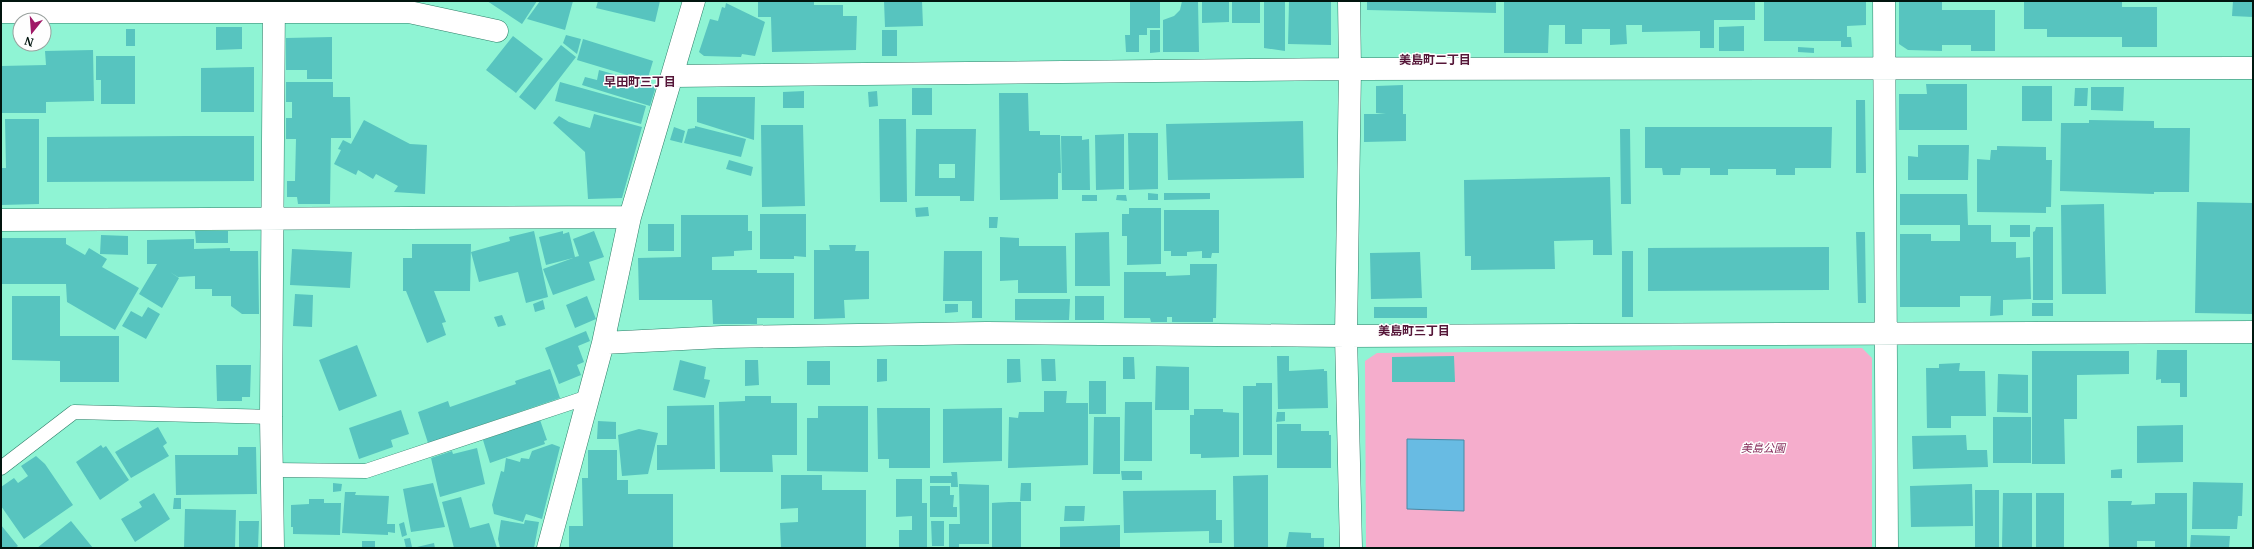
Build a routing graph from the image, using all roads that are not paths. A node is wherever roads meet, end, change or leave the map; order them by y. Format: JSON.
{"nodes":[{"id":1,"x":694,"y":1,"type":"edge"},
{"id":2,"x":1349,"y":1,"type":"edge"},
{"id":3,"x":1884,"y":1,"type":"edge"},
{"id":4,"x":274,"y":6,"type":"edge"},
{"id":5,"x":1,"y":12,"type":"edge"},
{"id":6,"x":497,"y":31,"type":"dead end"},
{"id":7,"x":1884,"y":68,"type":"junction"},
{"id":8,"x":2253,"y":68,"type":"edge"},
{"id":9,"x":1350,"y":69,"type":"junction"},
{"id":10,"x":673,"y":76,"type":"junction"},
{"id":11,"x":272,"y":217,"type":"junction"},
{"id":12,"x":630,"y":217,"type":"junction"},
{"id":13,"x":1,"y":220,"type":"edge"},
{"id":14,"x":2253,"y":332,"type":"edge"},
{"id":15,"x":1887,"y":333,"type":"junction"},
{"id":16,"x":1346,"y":336,"type":"junction"},
{"id":17,"x":603,"y":343,"type":"junction"},
{"id":18,"x":588,"y":396,"type":"junction"},
{"id":19,"x":271,"y":417,"type":"junction"},
{"id":20,"x":1,"y":468,"type":"edge"},
{"id":21,"x":273,"y":470,"type":"junction"},
{"id":22,"x":274,"y":548,"type":"edge"},
{"id":23,"x":548,"y":548,"type":"edge"},
{"id":24,"x":1351,"y":548,"type":"edge"},
{"id":25,"x":1887,"y":548,"type":"edge"}],
"edges":[{"from":1,"to":10,"type":"street"},
{"from":2,"to":9,"type":"street"},
{"from":3,"to":7,"type":"street"},
{"from":4,"to":5,"type":"street"},
{"from":4,"to":6,"type":"street"},
{"from":4,"to":11,"type":"street"},
{"from":7,"to":8,"type":"street"},
{"from":7,"to":9,"type":"street"},
{"from":7,"to":15,"type":"street"},
{"from":9,"to":10,"type":"street"},
{"from":9,"to":16,"type":"street"},
{"from":10,"to":12,"type":"street"},
{"from":11,"to":12,"type":"street"},
{"from":11,"to":13,"type":"street"},
{"from":11,"to":19,"type":"street"},
{"from":12,"to":17,"type":"street"},
{"from":14,"to":15,"type":"street"},
{"from":15,"to":16,"type":"street"},
{"from":15,"to":25,"type":"street"},
{"from":16,"to":17,"type":"street"},
{"from":16,"to":24,"type":"street"},
{"from":17,"to":18,"type":"street"},
{"from":18,"to":21,"type":"lane"},
{"from":18,"to":23,"type":"street"},
{"from":19,"to":20,"type":"lane"},
{"from":19,"to":21,"type":"street"},
{"from":21,"to":22,"type":"street"}]}
